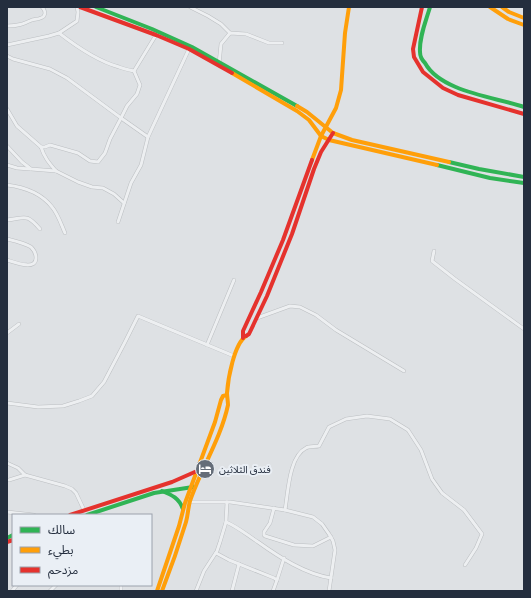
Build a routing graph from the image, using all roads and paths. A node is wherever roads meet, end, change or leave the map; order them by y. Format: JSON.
{"nodes":[{"id":1,"x":42,"y":7,"type":"edge"},
{"id":2,"x":78,"y":7,"type":"edge"},
{"id":3,"x":97,"y":7,"type":"edge"},
{"id":4,"x":191,"y":7,"type":"edge"},
{"id":5,"x":349,"y":7,"type":"edge"},
{"id":6,"x":422,"y":7,"type":"edge"},
{"id":7,"x":430,"y":7,"type":"edge"},
{"id":8,"x":490,"y":7,"type":"edge"},
{"id":9,"x":502,"y":7,"type":"edge"},
{"id":10,"x":524,"y":18,"type":"edge"},
{"id":11,"x":524,"y":25,"type":"edge"},
{"id":12,"x":7,"y":26,"type":"edge"},
{"id":13,"x":60,"y":33,"type":"junction"},
{"id":14,"x":230,"y":33,"type":"junction"},
{"id":15,"x":156,"y":35,"type":"junction"},
{"id":16,"x":282,"y":43,"type":"dead end"},
{"id":17,"x":7,"y":45,"type":"edge"},
{"id":18,"x":189,"y":49,"type":"junction"},
{"id":19,"x":7,"y":56,"type":"edge"},
{"id":20,"x":219,"y":63,"type":"junction"},
{"id":21,"x":134,"y":71,"type":"junction"},
{"id":22,"x":524,"y":107,"type":"edge"},
{"id":23,"x":7,"y":109,"type":"edge"},
{"id":24,"x":524,"y":114,"type":"edge"},
{"id":25,"x":121,"y":118,"type":"junction"},
{"id":26,"x":325,"y":128,"type":"junction"},
{"id":27,"x":333,"y":133,"type":"junction"},
{"id":28,"x":321,"y":136,"type":"junction"},
{"id":29,"x":148,"y":137,"type":"junction"},
{"id":30,"x":329,"y":140,"type":"junction"},
{"id":31,"x":7,"y":146,"type":"edge"},
{"id":32,"x":41,"y":147,"type":"junction"},
{"id":33,"x":7,"y":165,"type":"edge"},
{"id":34,"x":31,"y":169,"type":"junction"},
{"id":35,"x":56,"y":171,"type":"junction"},
{"id":36,"x":524,"y":177,"type":"edge"},
{"id":37,"x":524,"y":183,"type":"edge"},
{"id":38,"x":7,"y":185,"type":"edge"},
{"id":39,"x":124,"y":203,"type":"junction"},
{"id":40,"x":7,"y":220,"type":"edge"},
{"id":41,"x":118,"y":222,"type":"dead end"},
{"id":42,"x":40,"y":229,"type":"dead end"},
{"id":43,"x":66,"y":233,"type":"dead end"},
{"id":44,"x":7,"y":239,"type":"edge"},
{"id":45,"x":434,"y":251,"type":"dead end"},
{"id":46,"x":7,"y":260,"type":"edge"},
{"id":47,"x":234,"y":280,"type":"dead end"},
{"id":48,"x":257,"y":318,"type":"junction"},
{"id":49,"x":19,"y":324,"type":"dead end"},
{"id":50,"x":524,"y":329,"type":"edge"},
{"id":51,"x":7,"y":333,"type":"edge"},
{"id":52,"x":243,"y":338,"type":"junction"},
{"id":53,"x":207,"y":344,"type":"junction"},
{"id":54,"x":234,"y":356,"type":"junction"},
{"id":55,"x":404,"y":371,"type":"dead end"},
{"id":56,"x":227,"y":394,"type":"junction"},
{"id":57,"x":7,"y":403,"type":"edge"},
{"id":58,"x":7,"y":463,"type":"edge"},
{"id":59,"x":203,"y":469,"type":"junction"},
{"id":60,"x":197,"y":471,"type":"junction"},
{"id":61,"x":25,"y":475,"type":"junction"},
{"id":62,"x":9,"y":480,"type":"dead end"},
{"id":63,"x":194,"y":487,"type":"junction"},
{"id":64,"x":162,"y":491,"type":"junction"},
{"id":65,"x":190,"y":502,"type":"junction"},
{"id":66,"x":227,"y":502,"type":"junction"},
{"id":67,"x":185,"y":503,"type":"junction"},
{"id":68,"x":274,"y":508,"type":"junction"},
{"id":69,"x":84,"y":510,"type":"junction"},
{"id":70,"x":183,"y":510,"type":"junction"},
{"id":71,"x":285,"y":510,"type":"junction"},
{"id":72,"x":7,"y":512,"type":"edge"},
{"id":73,"x":25,"y":514,"type":"edge"},
{"id":74,"x":73,"y":514,"type":"edge"},
{"id":75,"x":90,"y":514,"type":"edge"},
{"id":76,"x":226,"y":522,"type":"junction"},
{"id":77,"x":331,"y":537,"type":"junction"},
{"id":78,"x":216,"y":553,"type":"junction"},
{"id":79,"x":284,"y":558,"type":"junction"},
{"id":80,"x":238,"y":564,"type":"junction"},
{"id":81,"x":465,"y":566,"type":"dead end"},
{"id":82,"x":331,"y":578,"type":"junction"},
{"id":83,"x":277,"y":580,"type":"junction"},
{"id":84,"x":156,"y":591,"type":"edge"},
{"id":85,"x":162,"y":591,"type":"edge"},
{"id":86,"x":196,"y":591,"type":"edge"},
{"id":87,"x":232,"y":591,"type":"edge"},
{"id":88,"x":273,"y":591,"type":"edge"},
{"id":89,"x":329,"y":591,"type":"edge"}],
"edges":[{"from":1,"to":12,"type":"street"},
{"from":2,"to":13,"type":"street"},
{"from":2,"to":15,"type":"street"},
{"from":3,"to":20,"type":"street"},
{"from":4,"to":14,"type":"street"},
{"from":5,"to":26,"type":"street"},
{"from":6,"to":24,"type":"street"},
{"from":7,"to":22,"type":"street"},
{"from":8,"to":11,"type":"street"},
{"from":9,"to":10,"type":"street"},
{"from":13,"to":17,"type":"street"},
{"from":13,"to":21,"type":"street"},
{"from":14,"to":16,"type":"street"},
{"from":14,"to":20,"type":"street"},
{"from":15,"to":18,"type":"street"},
{"from":15,"to":21,"type":"street"},
{"from":18,"to":20,"type":"street"},
{"from":18,"to":29,"type":"street"},
{"from":19,"to":25,"type":"street"},
{"from":20,"to":26,"type":"street"},
{"from":20,"to":28,"type":"street"},
{"from":21,"to":25,"type":"street"},
{"from":23,"to":32,"type":"street"},
{"from":25,"to":29,"type":"street"},
{"from":25,"to":32,"type":"street"},
{"from":26,"to":27,"type":"street"},
{"from":26,"to":28,"type":"street"},
{"from":27,"to":30,"type":"street"},
{"from":27,"to":36,"type":"street"},
{"from":28,"to":30,"type":"street"},
{"from":28,"to":52,"type":"street"},
{"from":29,"to":39,"type":"street"},
{"from":30,"to":37,"type":"street"},
{"from":30,"to":48,"type":"street"},
{"from":31,"to":34,"type":"street"},
{"from":32,"to":35,"type":"street"},
{"from":33,"to":34,"type":"street"},
{"from":34,"to":35,"type":"street"},
{"from":35,"to":39,"type":"street"},
{"from":38,"to":43,"type":"street"},
{"from":39,"to":41,"type":"street"},
{"from":40,"to":42,"type":"street"},
{"from":44,"to":46,"type":"street"},
{"from":45,"to":50,"type":"street"},
{"from":47,"to":53,"type":"street"},
{"from":48,"to":52,"type":"street"},
{"from":48,"to":55,"type":"street"},
{"from":49,"to":51,"type":"street"},
{"from":52,"to":54,"type":"street"},
{"from":53,"to":54,"type":"street"},
{"from":53,"to":57,"type":"street"},
{"from":54,"to":56,"type":"street"},
{"from":56,"to":59,"type":"street"},
{"from":56,"to":60,"type":"street"},
{"from":58,"to":61,"type":"street"},
{"from":59,"to":60,"type":"street"},
{"from":59,"to":63,"type":"street"},
{"from":60,"to":63,"type":"street"},
{"from":60,"to":69,"type":"street"},
{"from":61,"to":62,"type":"street"},
{"from":61,"to":69,"type":"street"},
{"from":63,"to":64,"type":"street"},
{"from":63,"to":65,"type":"street"},
{"from":63,"to":67,"type":"street"},
{"from":64,"to":70,"type":"street"},
{"from":64,"to":75,"type":"street"},
{"from":65,"to":66,"type":"street"},
{"from":65,"to":67,"type":"street"},
{"from":65,"to":85,"type":"street"},
{"from":66,"to":68,"type":"street"},
{"from":66,"to":76,"type":"street"},
{"from":67,"to":70,"type":"street"},
{"from":68,"to":71,"type":"street"},
{"from":68,"to":77,"type":"street"},
{"from":69,"to":74,"type":"street"},
{"from":70,"to":84,"type":"street"},
{"from":71,"to":77,"type":"street"},
{"from":71,"to":81,"type":"street"},
{"from":72,"to":73,"type":"street"},
{"from":76,"to":78,"type":"street"},
{"from":76,"to":79,"type":"street"},
{"from":77,"to":82,"type":"street"},
{"from":78,"to":80,"type":"street"},
{"from":78,"to":86,"type":"street"},
{"from":79,"to":82,"type":"street"},
{"from":79,"to":83,"type":"street"},
{"from":80,"to":83,"type":"street"},
{"from":80,"to":87,"type":"street"},
{"from":82,"to":89,"type":"street"},
{"from":83,"to":88,"type":"street"}]}
